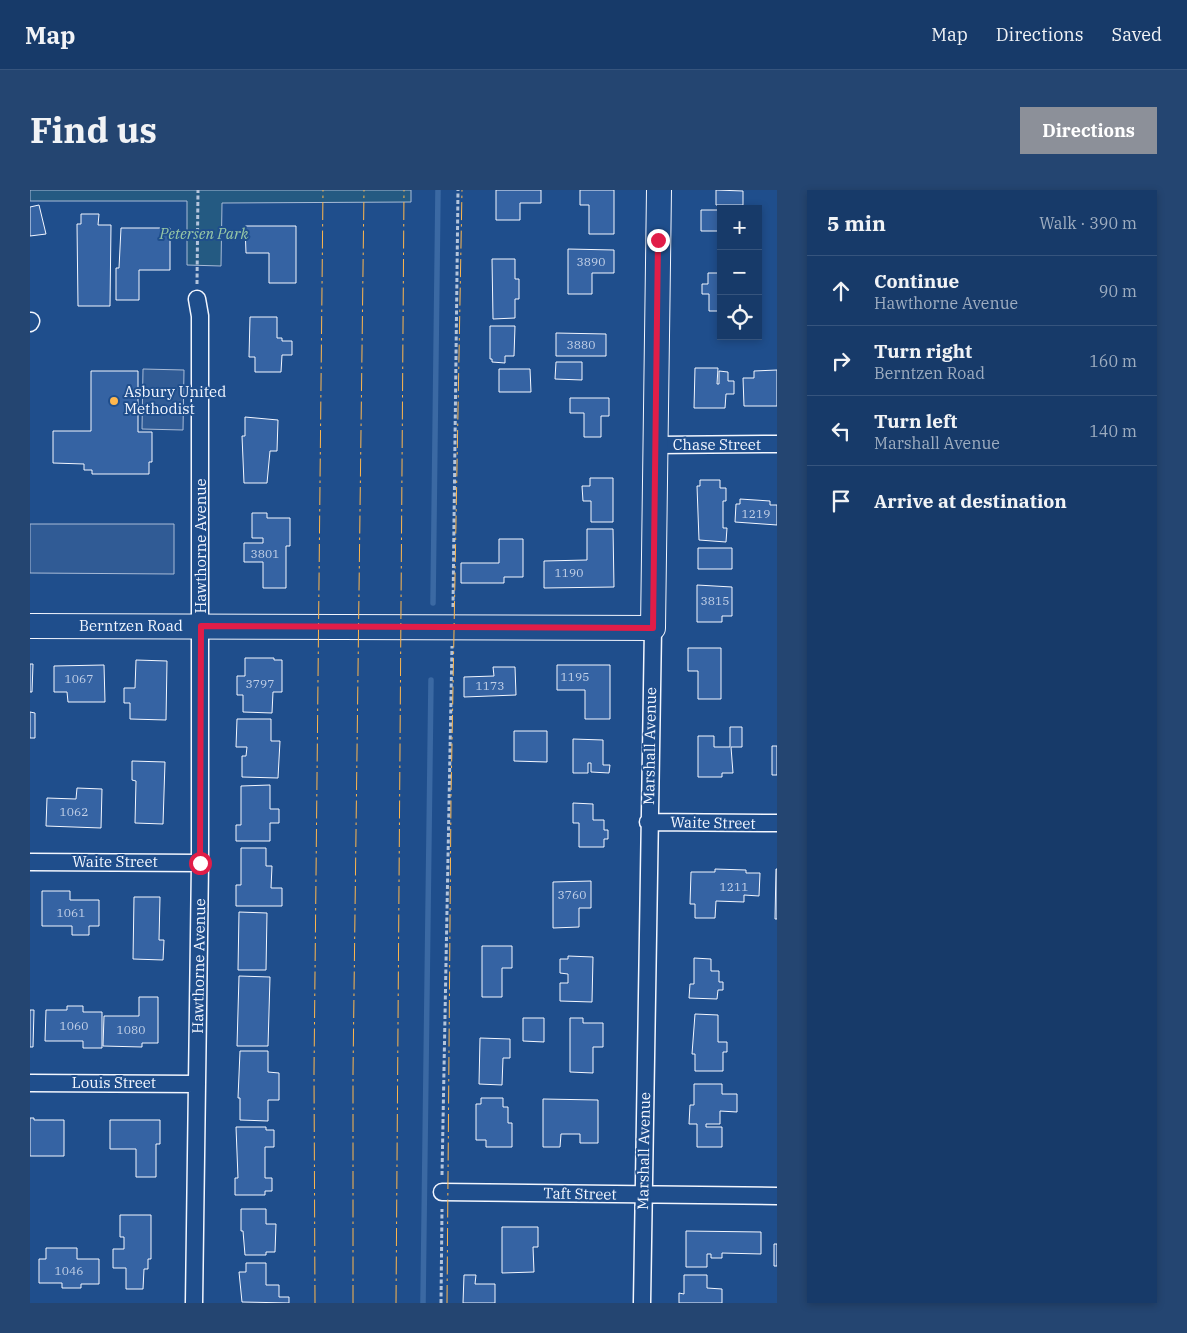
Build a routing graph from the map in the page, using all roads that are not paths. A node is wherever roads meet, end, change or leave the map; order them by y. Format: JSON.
{"nodes":[{"id":1,"x":659,"y":190,"type":"edge"},
{"id":2,"x":197,"y":299,"type":"road end"},
{"id":3,"x":777,"y":444,"type":"edge"},
{"id":4,"x":656,"y":445,"type":"junction"},
{"id":5,"x":30,"y":626,"type":"edge"},
{"id":6,"x":201,"y":626,"type":"junction"},
{"id":7,"x":653,"y":628,"type":"junction"},
{"id":8,"x":648,"y":822,"type":"junction"},
{"id":9,"x":777,"y":824,"type":"edge"},
{"id":10,"x":30,"y":862,"type":"edge"},
{"id":11,"x":200,"y":863,"type":"junction"},
{"id":12,"x":30,"y":1083,"type":"edge"},
{"id":13,"x":198,"y":1084,"type":"junction"},
{"id":14,"x":442,"y":1192,"type":"road end"},
{"id":15,"x":643,"y":1195,"type":"junction"},
{"id":16,"x":777,"y":1196,"type":"edge"},
{"id":17,"x":194,"y":1303,"type":"edge"},
{"id":18,"x":642,"y":1303,"type":"edge"}],
"edges":[{"from":1,"to":4,"type":"street","name":"Marshall Avenue"},
{"from":2,"to":6,"type":"street","name":"Hawthorne Avenue"},
{"from":3,"to":4,"type":"street","name":"Chase Street"},
{"from":4,"to":7,"type":"street","name":"Marshall Avenue"},
{"from":5,"to":6,"type":"street","name":"Berntzen Road"},
{"from":6,"to":7,"type":"street","name":"Berntzen Road"},
{"from":6,"to":11,"type":"street","name":"Hawthorne Avenue"},
{"from":7,"to":8,"type":"street","name":"Marshall Avenue"},
{"from":8,"to":9,"type":"street","name":"Waite Street"},
{"from":8,"to":15,"type":"street","name":"Marshall Avenue"},
{"from":10,"to":11,"type":"street","name":"Waite Street"},
{"from":11,"to":13,"type":"street","name":"Hawthorne Avenue"},
{"from":12,"to":13,"type":"street","name":"Louis Street"},
{"from":13,"to":17,"type":"street","name":"Hawthorne Avenue"},
{"from":14,"to":15,"type":"street","name":"Taft Street"},
{"from":15,"to":16,"type":"street","name":"Taft Street"},
{"from":15,"to":18,"type":"street","name":"Marshall Avenue"}]}
